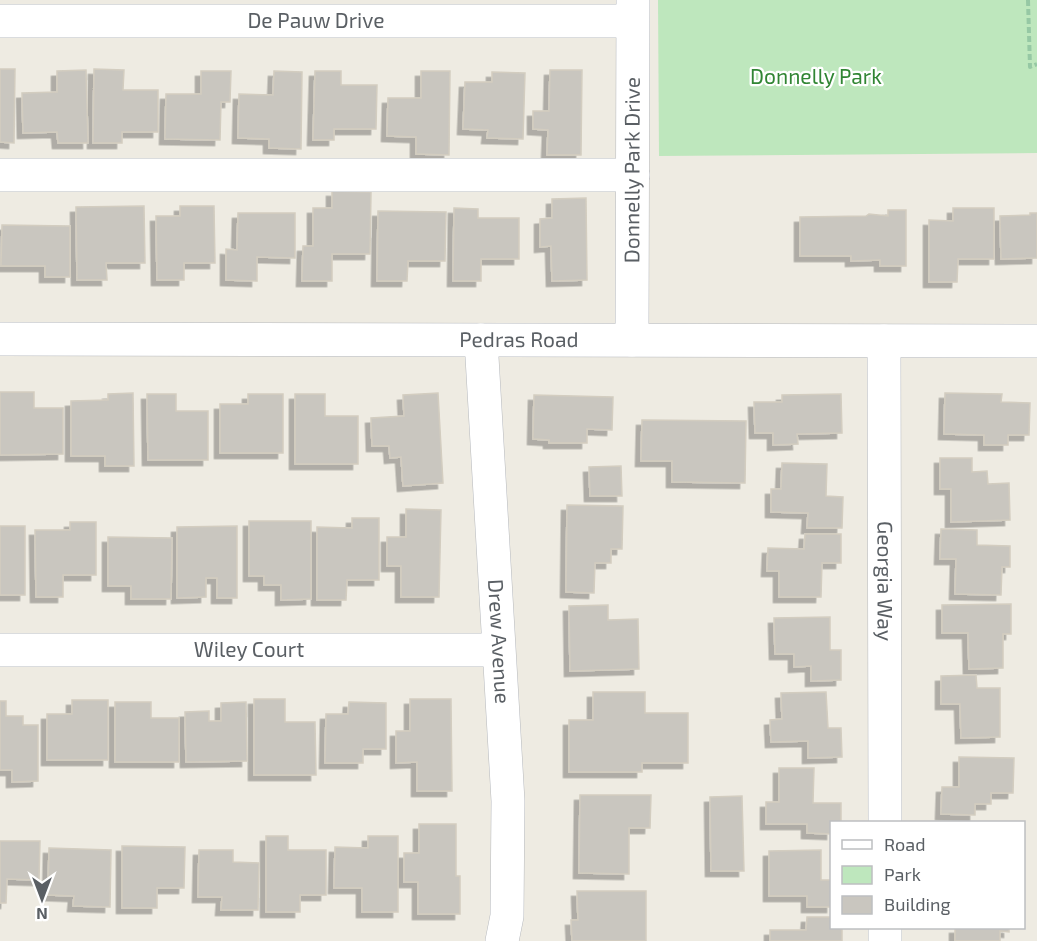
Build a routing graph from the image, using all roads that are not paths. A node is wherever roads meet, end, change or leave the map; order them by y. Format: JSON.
{"nodes":[{"id":1,"x":632,"y":10,"type":"edge"},
{"id":2,"x":0,"y":21,"type":"edge"},
{"id":3,"x":0,"y":175,"type":"edge"},
{"id":4,"x":633,"y":175,"type":"junction"},
{"id":5,"x":0,"y":339,"type":"edge"},
{"id":6,"x":481,"y":340,"type":"junction"},
{"id":7,"x":632,"y":340,"type":"junction"},
{"id":8,"x":884,"y":341,"type":"junction"},
{"id":9,"x":1037,"y":341,"type":"edge"},
{"id":10,"x":0,"y":650,"type":"edge"},
{"id":11,"x":498,"y":650,"type":"junction"},
{"id":12,"x":885,"y":821,"type":"edge"},
{"id":13,"x":502,"y":941,"type":"edge"}],
"edges":[{"from":1,"to":2,"type":"street","name":"De Pauw Drive"},
{"from":1,"to":4,"type":"street","name":"Donnelly Park Drive"},
{"from":3,"to":4,"type":"street"},
{"from":4,"to":7,"type":"street","name":"Donnelly Park Drive"},
{"from":5,"to":6,"type":"street","name":"Pedras Road"},
{"from":6,"to":7,"type":"street","name":"Pedras Road"},
{"from":6,"to":11,"type":"street","name":"Drew Avenue"},
{"from":7,"to":8,"type":"street","name":"Pedras Road"},
{"from":8,"to":9,"type":"street","name":"Pedras Road"},
{"from":8,"to":12,"type":"street","name":"Georgia Way"},
{"from":10,"to":11,"type":"street","name":"Wiley Court"},
{"from":11,"to":13,"type":"street","name":"Drew Avenue"}]}
